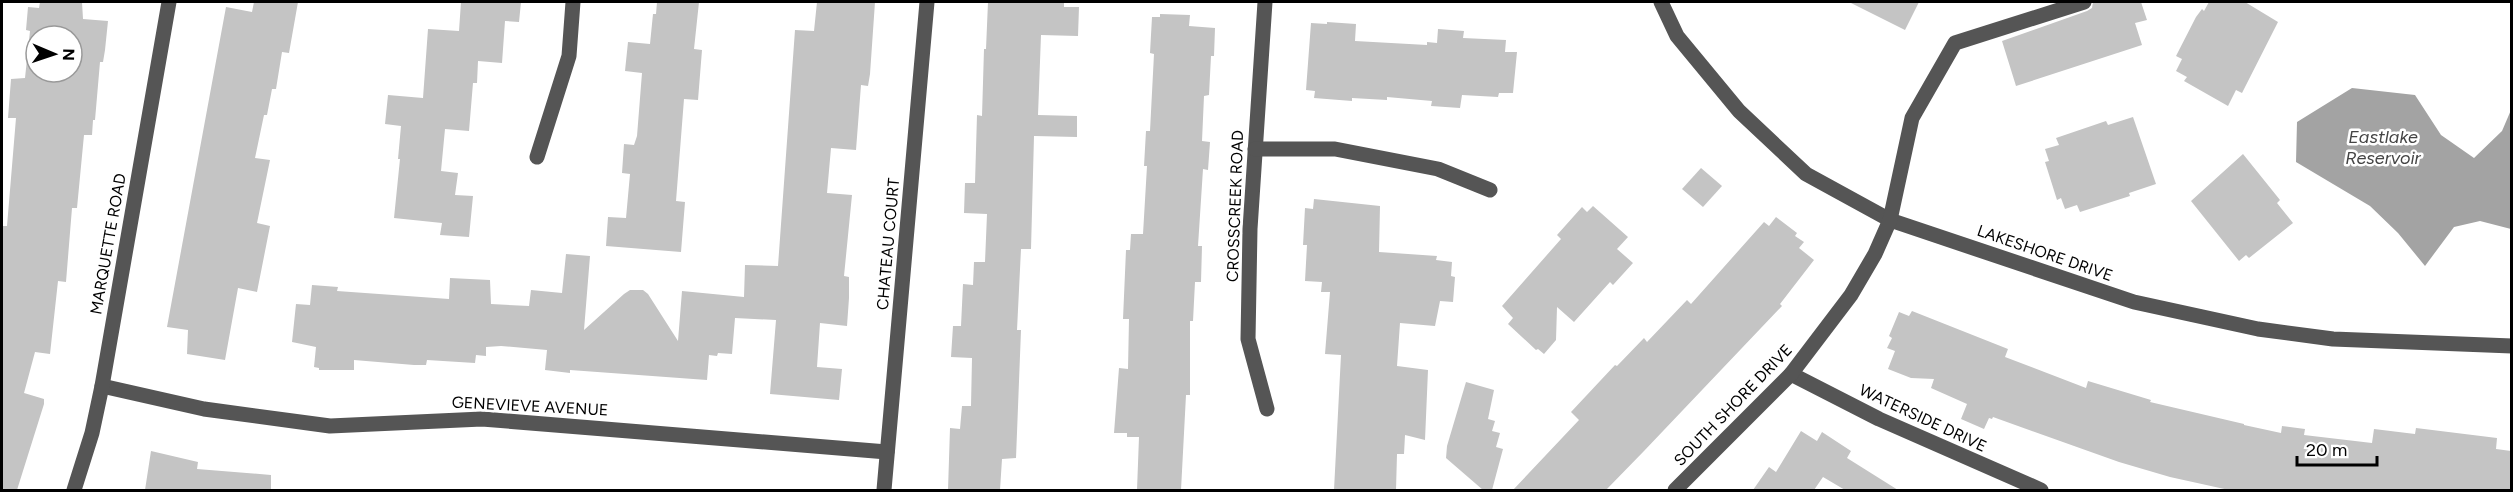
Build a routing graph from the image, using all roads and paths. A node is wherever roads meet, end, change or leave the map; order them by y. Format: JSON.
{"nodes":[{"id":1,"x":169,"y":2,"type":"edge"},
{"id":2,"x":573,"y":2,"type":"edge"},
{"id":3,"x":927,"y":2,"type":"edge"},
{"id":4,"x":1265,"y":2,"type":"edge"},
{"id":5,"x":1661,"y":2,"type":"edge"},
{"id":6,"x":2084,"y":2,"type":"edge"},
{"id":7,"x":1255,"y":149,"type":"junction"},
{"id":8,"x":537,"y":157,"type":"dead end"},
{"id":9,"x":1490,"y":190,"type":"dead end"},
{"id":10,"x":1890,"y":220,"type":"junction"},
{"id":11,"x":2511,"y":346,"type":"edge"},
{"id":12,"x":1791,"y":374,"type":"junction"},
{"id":13,"x":102,"y":386,"type":"junction"},
{"id":14,"x":1267,"y":409,"type":"dead end"},
{"id":15,"x":887,"y":452,"type":"junction"},
{"id":16,"x":74,"y":490,"type":"edge"},
{"id":17,"x":884,"y":490,"type":"edge"},
{"id":18,"x":1675,"y":490,"type":"edge"},
{"id":19,"x":2041,"y":490,"type":"edge"}],
"edges":[{"from":1,"to":13,"type":"street","name":"MARQUETTE ROAD"},
{"from":2,"to":8,"type":"street"},
{"from":3,"to":15,"type":"street","name":"CHATEAU COURT"},
{"from":4,"to":7,"type":"street","name":"CROSSCREEK ROAD"},
{"from":5,"to":10,"type":"street","name":"LAKESHORE DRIVE"},
{"from":6,"to":10,"type":"street","name":"SOUTH SHORE DRIVE"},
{"from":7,"to":9,"type":"street"},
{"from":7,"to":14,"type":"street","name":"CROSSCREEK ROAD"},
{"from":10,"to":11,"type":"street","name":"LAKESHORE DRIVE"},
{"from":10,"to":12,"type":"street","name":"SOUTH SHORE DRIVE"},
{"from":12,"to":18,"type":"street","name":"SOUTH SHORE DRIVE"},
{"from":12,"to":19,"type":"street","name":"WATERSIDE DRIVE"},
{"from":13,"to":15,"type":"street","name":"GENEVIEVE AVENUE"},
{"from":13,"to":16,"type":"street","name":"MARQUETTE ROAD"},
{"from":15,"to":17,"type":"street","name":"CHATEAU COURT"}]}
